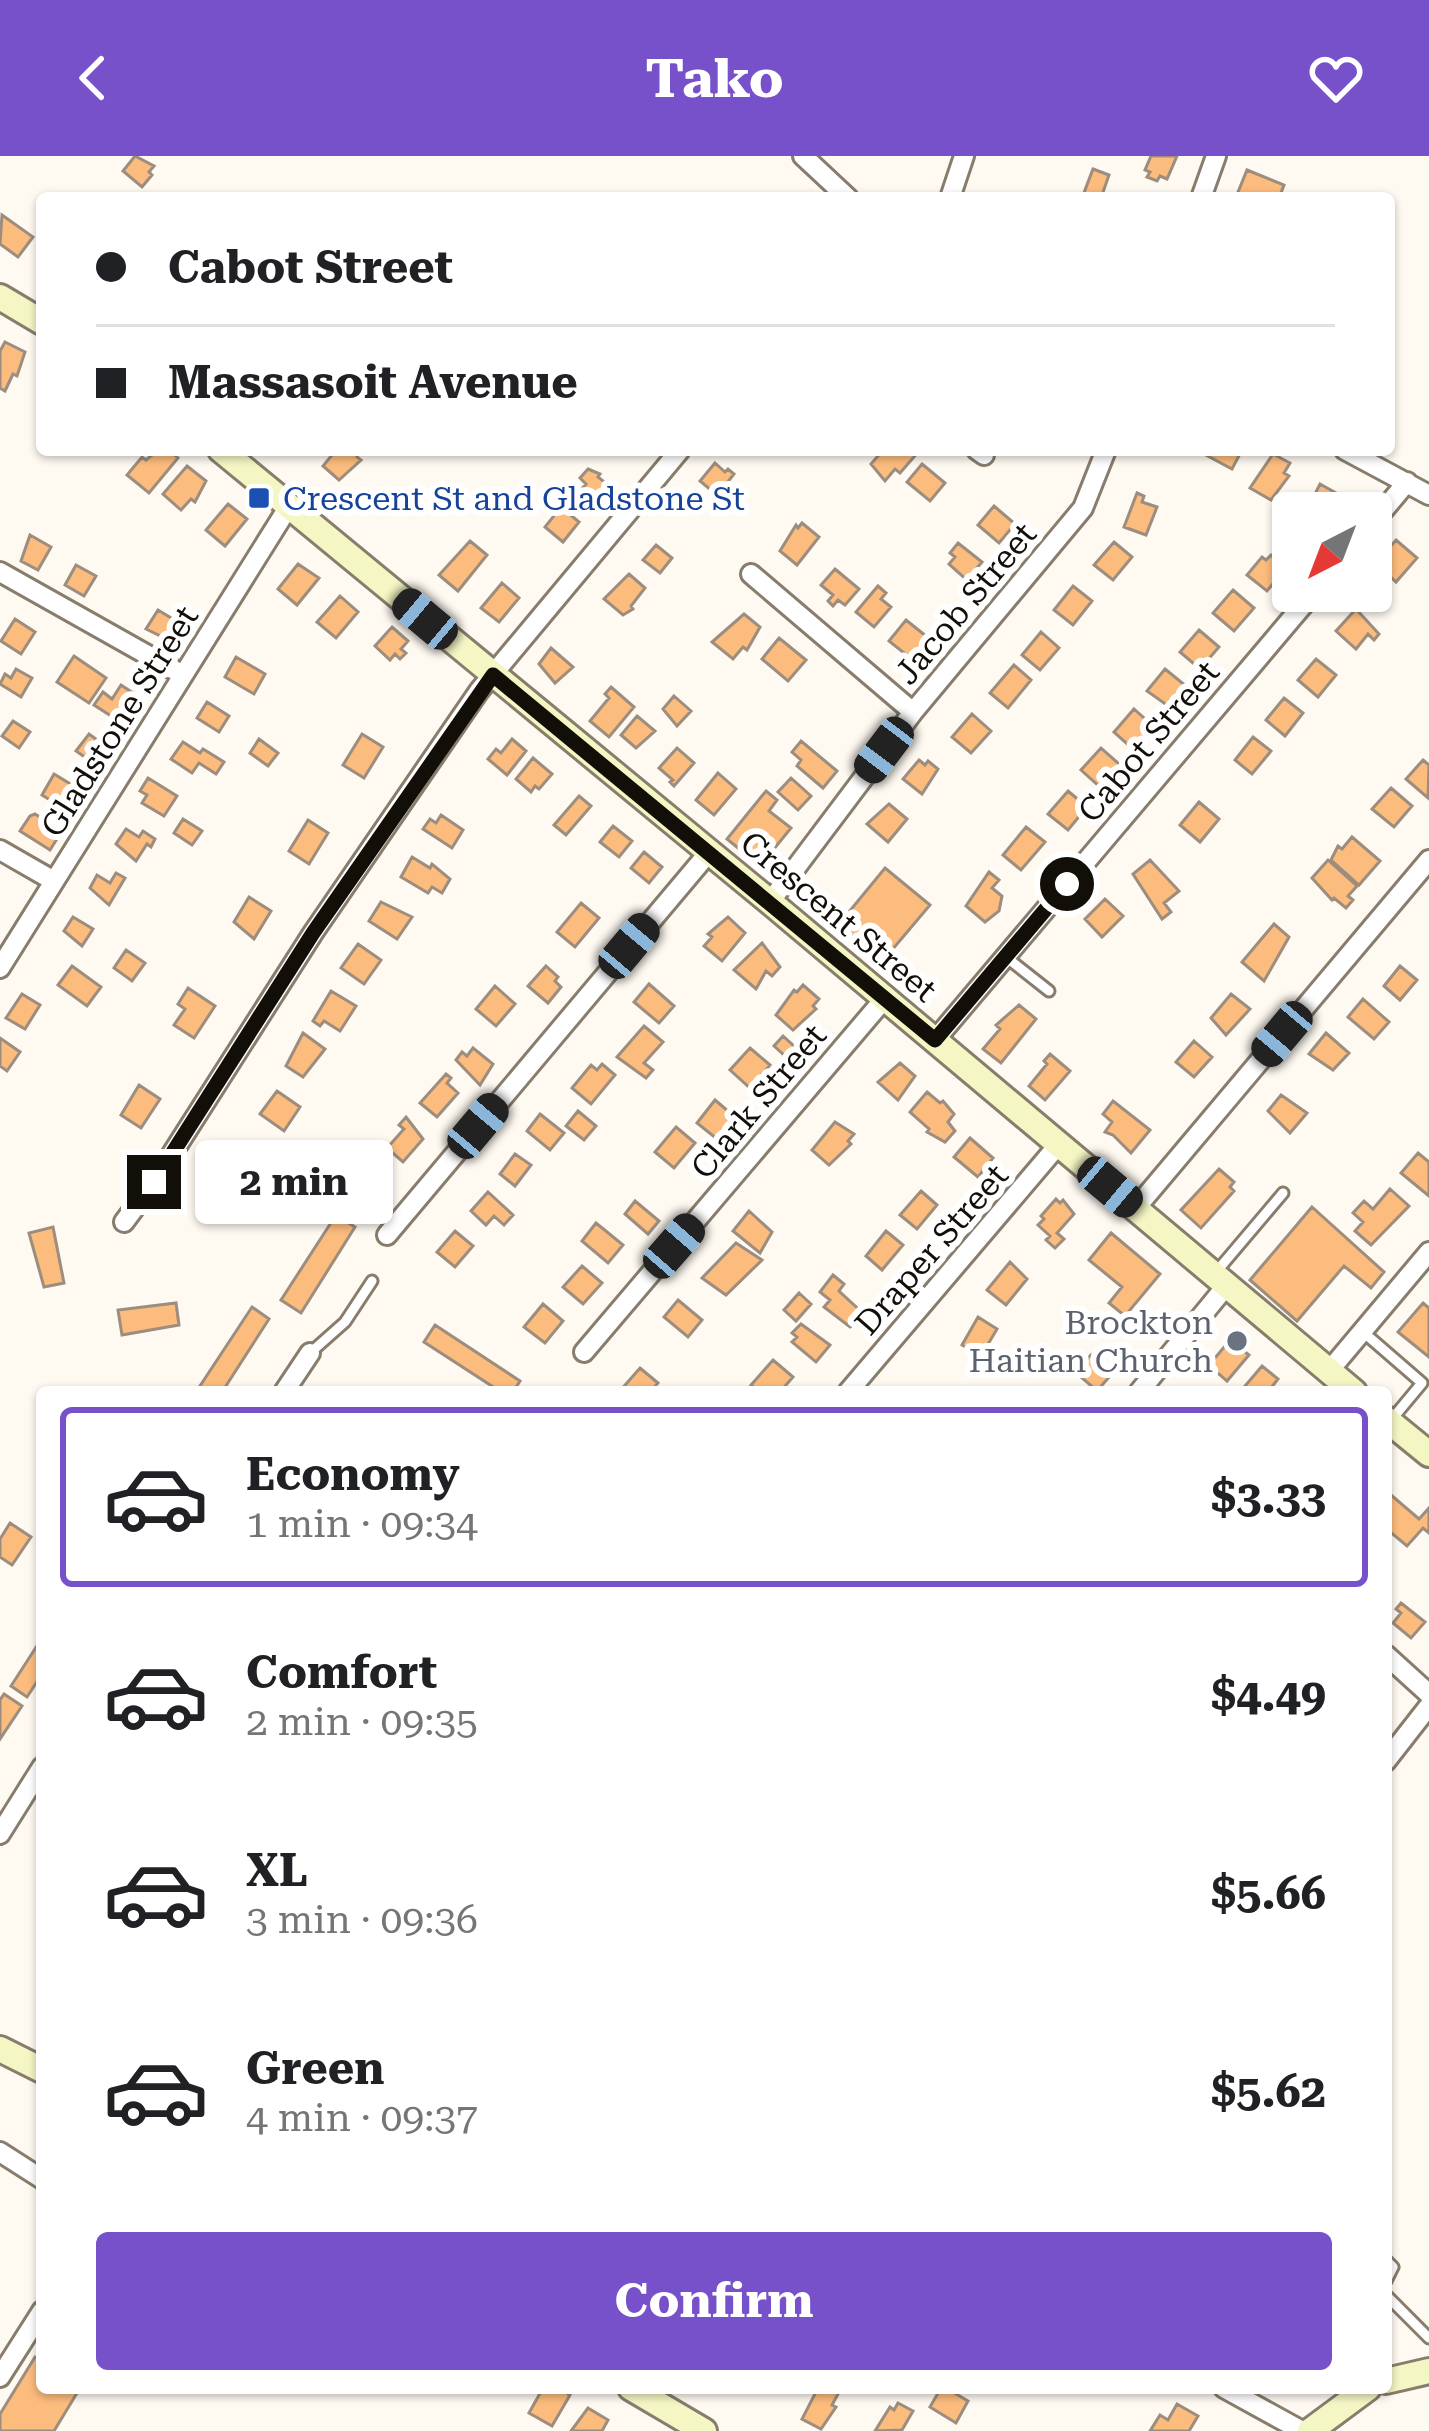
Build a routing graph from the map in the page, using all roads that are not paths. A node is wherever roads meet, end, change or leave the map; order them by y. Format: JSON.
{"nodes":[{"id":1,"x":803,"y":156,"type":"edge"},
{"id":2,"x":964,"y":156,"type":"edge"},
{"id":3,"x":1216,"y":156,"type":"edge"},
{"id":4,"x":842,"y":192,"type":"edge"},
{"id":5,"x":952,"y":192,"type":"edge"},
{"id":6,"x":1203,"y":192,"type":"edge"},
{"id":7,"x":0,"y":297,"type":"edge"},
{"id":8,"x":36,"y":318,"type":"edge"},
{"id":9,"x":228,"y":456,"type":"edge"},
{"id":10,"x":675,"y":456,"type":"edge"},
{"id":11,"x":1104,"y":456,"type":"edge"},
{"id":12,"x":1357,"y":456,"type":"edge"},
{"id":13,"x":1407,"y":482,"type":"junction"},
{"id":14,"x":1429,"y":494,"type":"edge"},
{"id":15,"x":1392,"y":500,"type":"edge"},
{"id":16,"x":289,"y":506,"type":"junction"},
{"id":17,"x":0,"y":572,"type":"edge"},
{"id":18,"x":751,"y":574,"type":"dead end"},
{"id":19,"x":1297,"y":612,"type":"edge"},
{"id":20,"x":183,"y":675,"type":"junction"},
{"id":21,"x":493,"y":675,"type":"junction"},
{"id":22,"x":913,"y":712,"type":"junction"},
{"id":23,"x":0,"y":850,"type":"edge"},
{"id":24,"x":710,"y":851,"type":"junction"},
{"id":25,"x":1429,"y":860,"type":"edge"},
{"id":26,"x":54,"y":881,"type":"junction"},
{"id":27,"x":770,"y":902,"type":"junction"},
{"id":28,"x":1006,"y":956,"type":"junction"},
{"id":29,"x":0,"y":968,"type":"edge"},
{"id":30,"x":1049,"y":991,"type":"dead end"},
{"id":31,"x":885,"y":998,"type":"junction"},
{"id":32,"x":935,"y":1040,"type":"junction"},
{"id":33,"x":1060,"y":1144,"type":"junction"},
{"id":34,"x":1283,"y":1193,"type":"dead end"},
{"id":35,"x":1136,"y":1208,"type":"junction"},
{"id":36,"x":124,"y":1222,"type":"dead end"},
{"id":37,"x":387,"y":1234,"type":"dead end"},
{"id":38,"x":1429,"y":1252,"type":"edge"},
{"id":39,"x":1220,"y":1280,"type":"junction"},
{"id":40,"x":372,"y":1281,"type":"dead end"},
{"id":41,"x":1363,"y":1330,"type":"junction"},
{"id":42,"x":584,"y":1352,"type":"dead end"},
{"id":43,"x":310,"y":1353,"type":"joint"},
{"id":44,"x":1329,"y":1370,"type":"junction"},
{"id":45,"x":288,"y":1386,"type":"edge"},
{"id":46,"x":853,"y":1386,"type":"edge"},
{"id":47,"x":1143,"y":1386,"type":"edge"},
{"id":48,"x":1347,"y":1386,"type":"edge"},
{"id":49,"x":1392,"y":1415,"type":"edge"},
{"id":50,"x":1392,"y":1424,"type":"edge"},
{"id":51,"x":1429,"y":1454,"type":"edge"},
{"id":52,"x":1392,"y":1660,"type":"edge"},
{"id":53,"x":1429,"y":1694,"type":"edge"},
{"id":54,"x":1429,"y":1706,"type":"edge"},
{"id":55,"x":1392,"y":1753,"type":"edge"},
{"id":56,"x":36,"y":1777,"type":"edge"},
{"id":57,"x":0,"y":1834,"type":"edge"},
{"id":58,"x":0,"y":2050,"type":"edge"},
{"id":59,"x":36,"y":2067,"type":"edge"},
{"id":60,"x":0,"y":2152,"type":"edge"},
{"id":61,"x":36,"y":2175,"type":"edge"},
{"id":62,"x":1392,"y":2301,"type":"edge"},
{"id":63,"x":36,"y":2320,"type":"edge"},
{"id":64,"x":1429,"y":2338,"type":"edge"},
{"id":65,"x":1428,"y":2369,"type":"edge"},
{"id":66,"x":0,"y":2377,"type":"edge"},
{"id":67,"x":1392,"y":2379,"type":"edge"},
{"id":68,"x":641,"y":2394,"type":"edge"},
{"id":69,"x":1235,"y":2394,"type":"edge"},
{"id":70,"x":1359,"y":2394,"type":"edge"},
{"id":71,"x":704,"y":2431,"type":"edge"},
{"id":72,"x":1306,"y":2431,"type":"edge"}],
"edges":[{"from":1,"to":4,"type":"street"},
{"from":2,"to":5,"type":"street"},
{"from":3,"to":6,"type":"street"},
{"from":7,"to":8,"type":"main road"},
{"from":9,"to":16,"type":"main road","name":"Crescent Street"},
{"from":10,"to":21,"type":"street"},
{"from":11,"to":22,"type":"street","name":"Jacob Street"},
{"from":12,"to":13,"type":"street"},
{"from":13,"to":14,"type":"street"},
{"from":13,"to":15,"type":"street"},
{"from":16,"to":20,"type":"street","name":"Gladstone Street"},
{"from":16,"to":21,"type":"main road","name":"Crescent Street"},
{"from":17,"to":20,"type":"street"},
{"from":18,"to":22,"type":"street"},
{"from":19,"to":28,"type":"street","name":"Cabot Street"},
{"from":20,"to":26,"type":"street","name":"Gladstone Street"},
{"from":21,"to":24,"type":"main road","name":"Crescent Street"},
{"from":21,"to":36,"type":"street"},
{"from":22,"to":27,"type":"street","name":"Jacob Street"},
{"from":23,"to":26,"type":"street"},
{"from":24,"to":27,"type":"main road","name":"Crescent Street"},
{"from":24,"to":37,"type":"street"},
{"from":25,"to":35,"type":"street"},
{"from":26,"to":29,"type":"street","name":"Gladstone Street"},
{"from":27,"to":31,"type":"main road","name":"Crescent Street"},
{"from":28,"to":30,"type":"lane"},
{"from":28,"to":32,"type":"street","name":"Cabot Street"},
{"from":31,"to":32,"type":"main road","name":"Crescent Street"},
{"from":31,"to":42,"type":"street","name":"Clark Street"},
{"from":32,"to":33,"type":"main road","name":"Crescent Street"},
{"from":33,"to":35,"type":"main road","name":"Crescent Street"},
{"from":33,"to":46,"type":"street","name":"Draper Street"},
{"from":34,"to":39,"type":"lane"},
{"from":35,"to":39,"type":"main road","name":"Crescent Street"},
{"from":38,"to":41,"type":"street"},
{"from":39,"to":44,"type":"main road","name":"Crescent Street"},
{"from":39,"to":47,"type":"street"},
{"from":40,"to":43,"type":"lane"},
{"from":41,"to":44,"type":"street"},
{"from":41,"to":49,"type":"lane"},
{"from":43,"to":45,"type":"street"},
{"from":44,"to":48,"type":"main road","name":"Crescent Street"},
{"from":50,"to":51,"type":"main road"},
{"from":52,"to":53,"type":"street"},
{"from":54,"to":55,"type":"street"},
{"from":56,"to":57,"type":"street"},
{"from":58,"to":59,"type":"main road"},
{"from":60,"to":61,"type":"street"},
{"from":62,"to":64,"type":"lane"},
{"from":63,"to":66,"type":"street"},
{"from":65,"to":67,"type":"main road"},
{"from":68,"to":71,"type":"main road"},
{"from":69,"to":72,"type":"street"},
{"from":70,"to":72,"type":"main road"}]}
